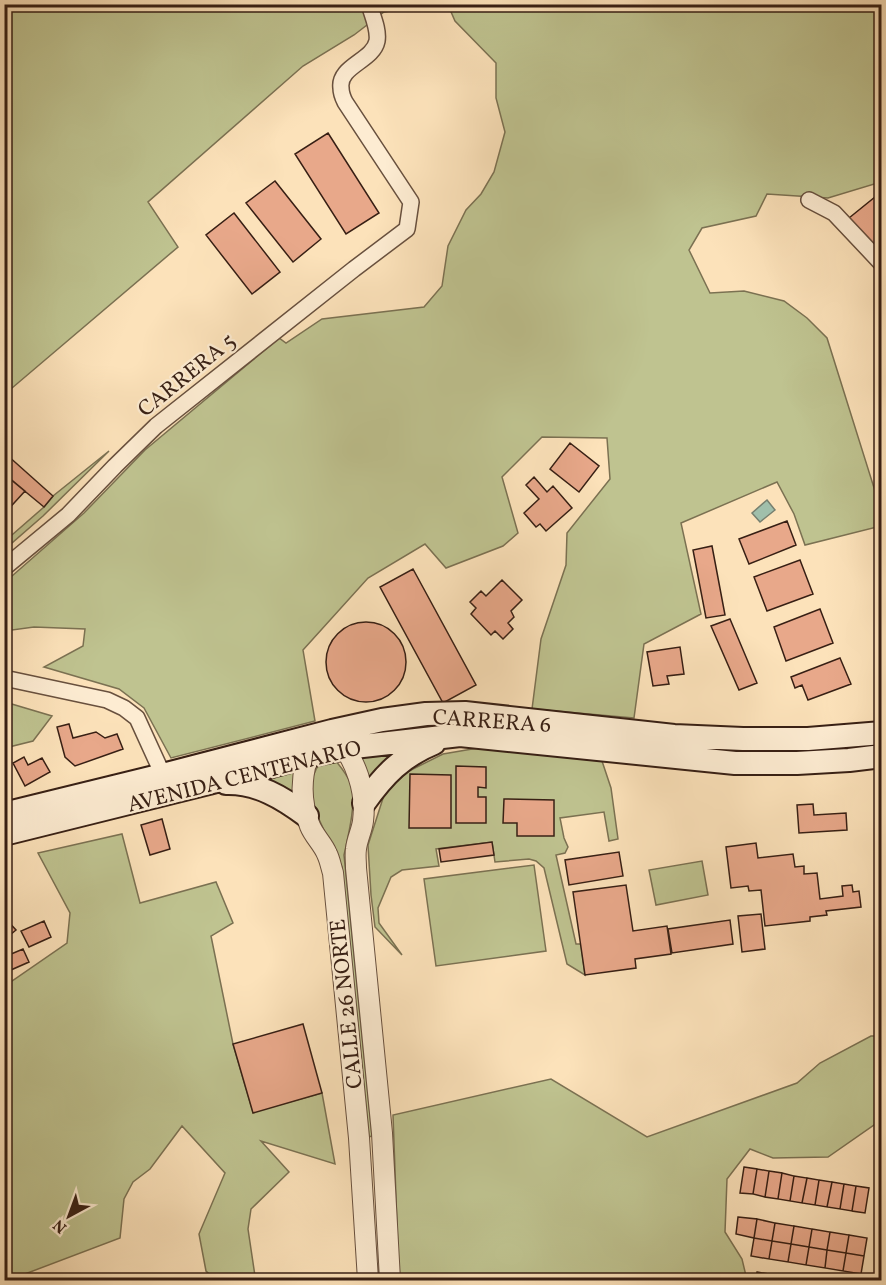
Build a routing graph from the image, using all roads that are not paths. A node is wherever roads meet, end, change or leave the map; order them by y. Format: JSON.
{"nodes":[{"id":1,"x":369,"y":4,"type":"edge"},
{"id":2,"x":809,"y":200,"type":"dead end"},
{"id":3,"x":882,"y":264,"type":"edge"},
{"id":4,"x":4,"y":568,"type":"edge"},
{"id":5,"x":4,"y":678,"type":"edge"},
{"id":6,"x":882,"y":733,"type":"edge"},
{"id":7,"x":460,"y":735,"type":"junction"},
{"id":8,"x":325,"y":743,"type":"junction"},
{"id":9,"x":882,"y":756,"type":"edge"},
{"id":10,"x":163,"y":775,"type":"junction"},
{"id":11,"x":209,"y":783,"type":"junction"},
{"id":12,"x":364,"y":803,"type":"junction"},
{"id":13,"x":4,"y":814,"type":"edge"},
{"id":14,"x":307,"y":816,"type":"junction"},
{"id":15,"x":4,"y":834,"type":"edge"},
{"id":16,"x":368,"y":1281,"type":"edge"},
{"id":17,"x":390,"y":1281,"type":"edge"}],
"edges":[{"from":1,"to":4,"type":"street","name":"CARRERA 5"},
{"from":2,"to":3,"type":"street"},
{"from":5,"to":10,"type":"street"},
{"from":6,"to":8,"type":"main road","name":"CARRERA 6"},
{"from":7,"to":8,"type":"main road","name":"AVENIDA CENTENARIO"},
{"from":7,"to":9,"type":"main road","name":"AVENIDA CENTENARIO"},
{"from":7,"to":12,"type":"main road"},
{"from":8,"to":10,"type":"main road","name":"CARRERA 6"},
{"from":8,"to":11,"type":"main road","name":"AVENIDA CENTENARIO"},
{"from":8,"to":12,"type":"street","name":"CALLE 26 NORTE"},
{"from":8,"to":14,"type":"street","name":"CALLE 26 NORTE"},
{"from":10,"to":13,"type":"main road","name":"CARRERA 6"},
{"from":11,"to":14,"type":"main road"},
{"from":11,"to":15,"type":"main road","name":"AVENIDA CENTENARIO"},
{"from":12,"to":17,"type":"street","name":"CALLE 26 NORTE"},
{"from":14,"to":16,"type":"street","name":"CALLE 26 NORTE"}]}
